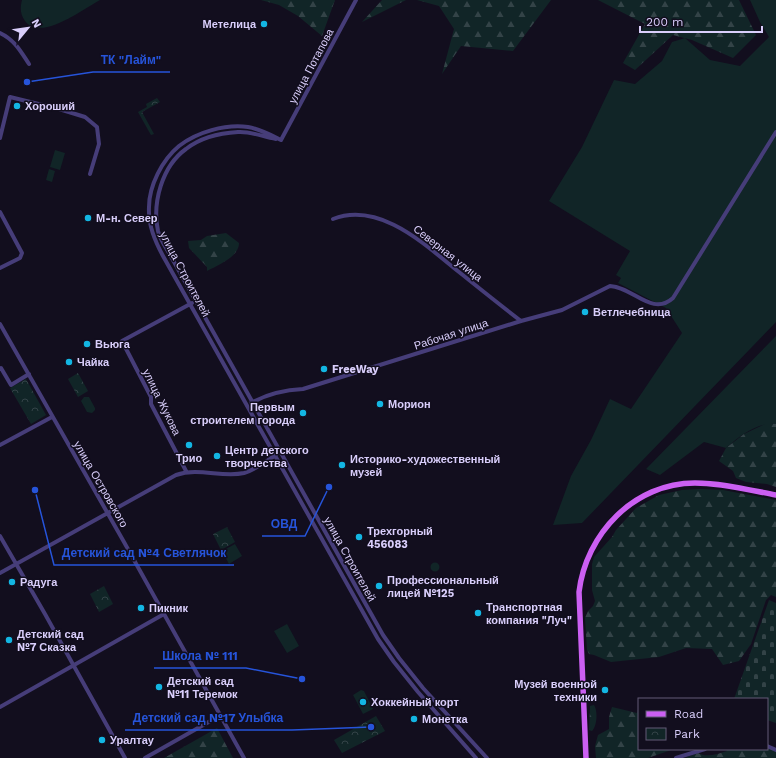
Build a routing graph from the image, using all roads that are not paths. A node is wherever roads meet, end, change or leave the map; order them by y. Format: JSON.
{"nodes":[{"id":1,"x":356,"y":0,"type":"edge"},
{"id":2,"x":0,"y":33,"type":"edge"},
{"id":3,"x":29,"y":64,"type":"dead end"},
{"id":4,"x":776,"y":132,"type":"edge"},
{"id":5,"x":199,"y":134,"type":"junction"},
{"id":6,"x":0,"y":138,"type":"edge"},
{"id":7,"x":201,"y":140,"type":"junction"},
{"id":8,"x":282,"y":140,"type":"junction"},
{"id":9,"x":90,"y":174,"type":"dead end"},
{"id":10,"x":0,"y":212,"type":"edge"},
{"id":11,"x":333,"y":220,"type":"dead end"},
{"id":12,"x":0,"y":268,"type":"edge"},
{"id":13,"x":195,"y":300,"type":"junction"},
{"id":14,"x":190,"y":304,"type":"junction"},
{"id":15,"x":521,"y":321,"type":"junction"},
{"id":16,"x":0,"y":324,"type":"edge"},
{"id":17,"x":0,"y":369,"type":"edge"},
{"id":18,"x":29,"y":374,"type":"junction"},
{"id":19,"x":253,"y":402,"type":"junction"},
{"id":20,"x":247,"y":405,"type":"junction"},
{"id":21,"x":52,"y":417,"type":"junction"},
{"id":22,"x":0,"y":445,"type":"edge"},
{"id":23,"x":281,"y":452,"type":"junction"},
{"id":24,"x":275,"y":456,"type":"junction"},
{"id":25,"x":186,"y":471,"type":"junction"},
{"id":26,"x":776,"y":495,"type":"edge"},
{"id":27,"x":107,"y":513,"type":"junction"},
{"id":28,"x":0,"y":536,"type":"edge"},
{"id":29,"x":16,"y":564,"type":"junction"},
{"id":30,"x":0,"y":573,"type":"edge"},
{"id":31,"x":164,"y":614,"type":"junction"},
{"id":32,"x":73,"y":665,"type":"junction"},
{"id":33,"x":0,"y":707,"type":"edge"},
{"id":34,"x":221,"y":715,"type":"junction"},
{"id":35,"x":702,"y":750,"type":"edge"},
{"id":36,"x":125,"y":758,"type":"edge"},
{"id":37,"x":145,"y":758,"type":"edge"},
{"id":38,"x":244,"y":758,"type":"edge"},
{"id":39,"x":476,"y":758,"type":"edge"},
{"id":40,"x":487,"y":758,"type":"edge"},
{"id":41,"x":586,"y":758,"type":"edge"},
{"id":42,"x":676,"y":758,"type":"edge"}],
"edges":[{"from":1,"to":8,"type":"street","name":"улица Потапова"},
{"from":2,"to":3,"type":"street"},
{"from":4,"to":15,"type":"street","name":"Рабочая улица"},
{"from":5,"to":7,"type":"street"},
{"from":5,"to":8,"type":"street","name":"улица Строителей"},
{"from":5,"to":14,"type":"street","name":"улица Строителей"},
{"from":6,"to":9,"type":"street"},
{"from":7,"to":8,"type":"street","name":"улица Строителей"},
{"from":7,"to":13,"type":"street","name":"улица Строителей"},
{"from":10,"to":12,"type":"street"},
{"from":11,"to":15,"type":"street","name":"Северная улица"},
{"from":13,"to":14,"type":"street"},
{"from":13,"to":19,"type":"street","name":"улица Строителей"},
{"from":14,"to":20,"type":"street","name":"улица Строителей"},
{"from":14,"to":25,"type":"street","name":"улица Жукова"},
{"from":15,"to":19,"type":"street","name":"Рабочая улица"},
{"from":16,"to":18,"type":"street","name":"улица Островского"},
{"from":17,"to":18,"type":"street"},
{"from":18,"to":21,"type":"street","name":"улица Островского"},
{"from":19,"to":20,"type":"street","name":"Рабочая улица"},
{"from":19,"to":23,"type":"street","name":"улица Строителей"},
{"from":20,"to":24,"type":"street","name":"улица Строителей"},
{"from":21,"to":22,"type":"street"},
{"from":21,"to":27,"type":"street","name":"улица Островского"},
{"from":23,"to":24,"type":"street"},
{"from":23,"to":40,"type":"street","name":"улица Строителей"},
{"from":24,"to":25,"type":"street"},
{"from":24,"to":39,"type":"street","name":"улица Строителей"},
{"from":25,"to":27,"type":"street"},
{"from":26,"to":41,"type":"main road"},
{"from":27,"to":29,"type":"street"},
{"from":27,"to":31,"type":"street","name":"улица Островского"},
{"from":28,"to":29,"type":"street"},
{"from":29,"to":30,"type":"street"},
{"from":29,"to":32,"type":"street"},
{"from":31,"to":32,"type":"street"},
{"from":31,"to":34,"type":"street","name":"улица Островского"},
{"from":32,"to":33,"type":"street"},
{"from":32,"to":36,"type":"street"},
{"from":34,"to":37,"type":"street"},
{"from":34,"to":38,"type":"street","name":"улица Островского"},
{"from":35,"to":42,"type":"street"}]}
